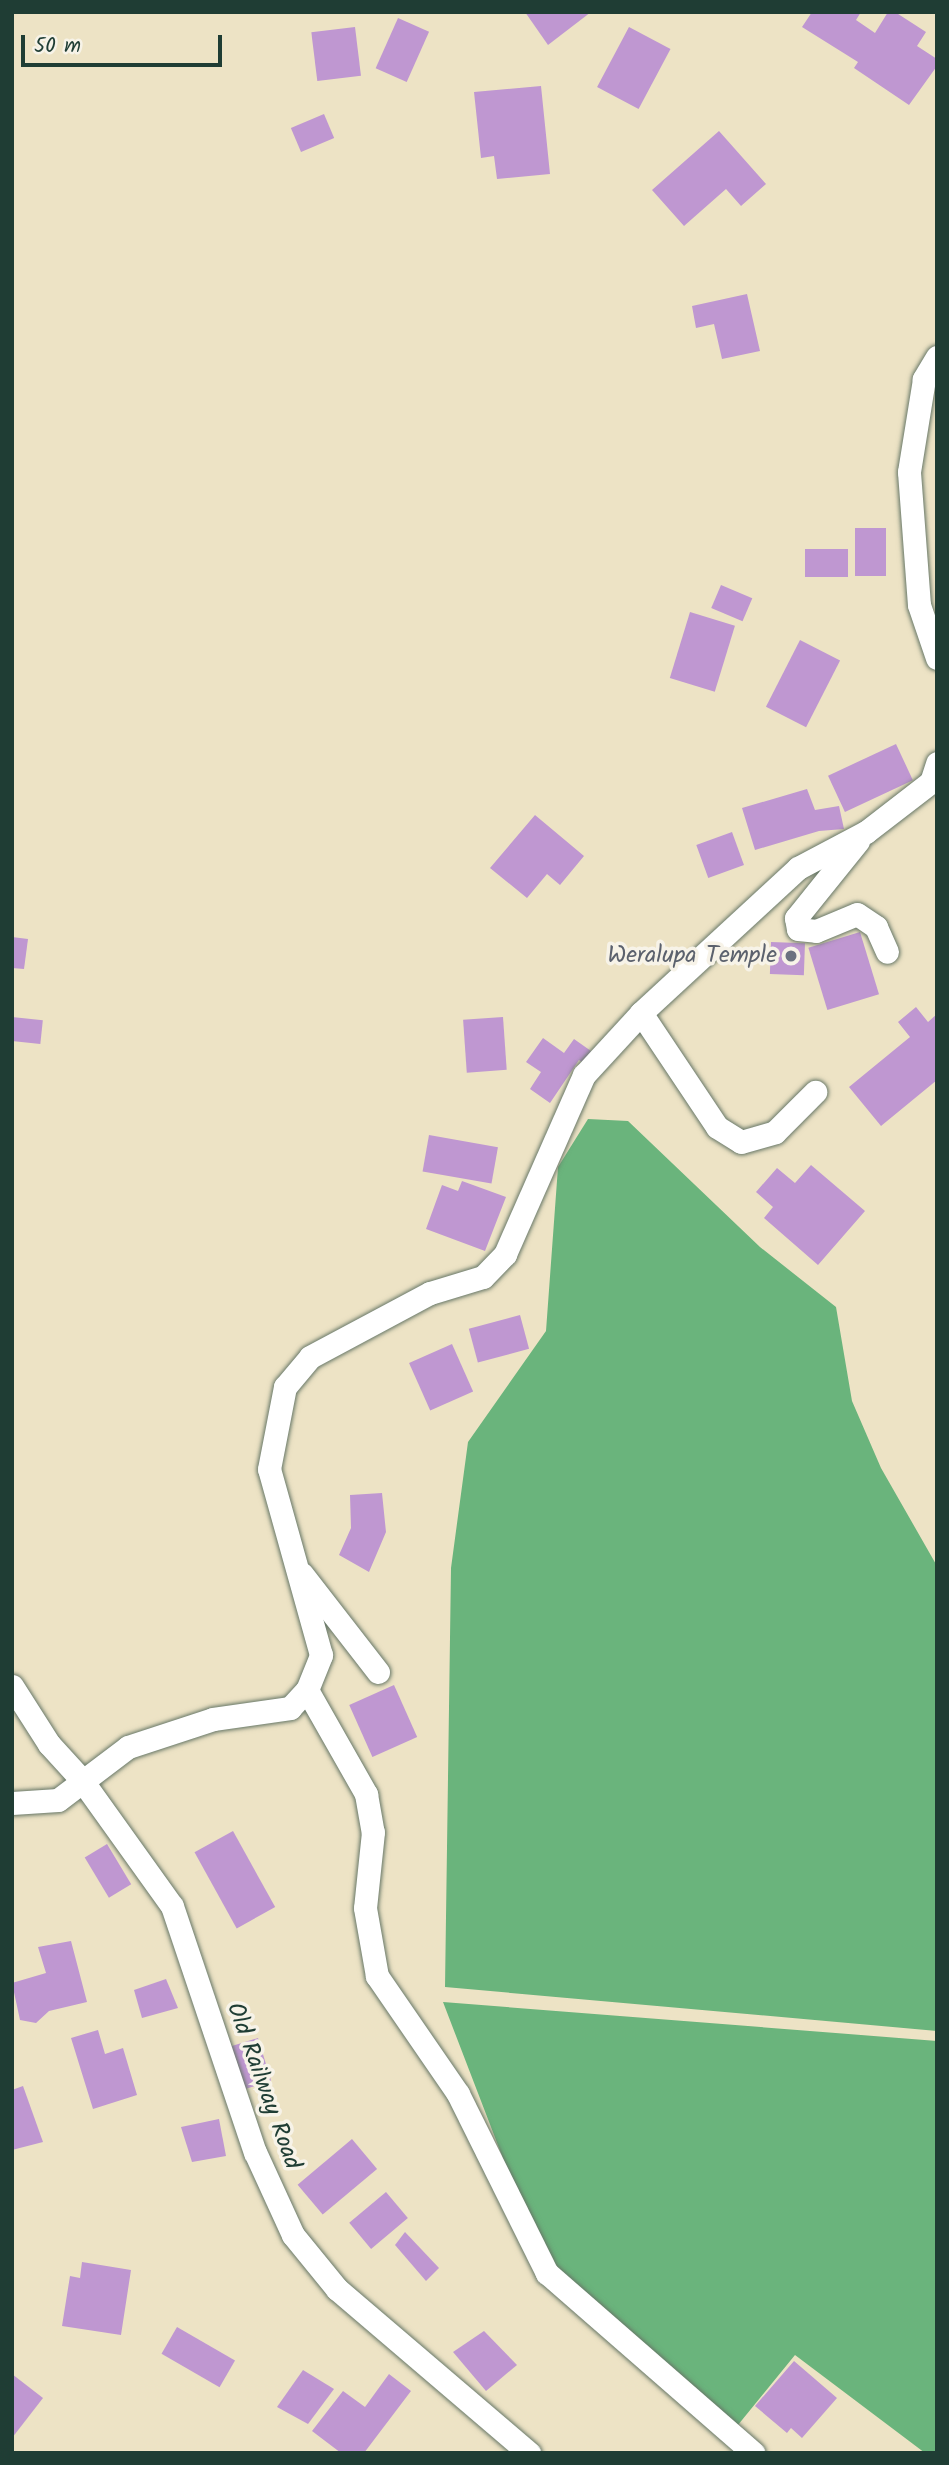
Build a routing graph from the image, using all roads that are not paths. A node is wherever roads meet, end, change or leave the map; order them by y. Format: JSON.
{"nodes":[{"id":1,"x":937,"y":357,"type":"edge"},
{"id":2,"x":937,"y":658,"type":"edge"},
{"id":3,"x":937,"y":763,"type":"edge"},
{"id":4,"x":866,"y":832,"type":"junction"},
{"id":5,"x":887,"y":952,"type":"dead end"},
{"id":6,"x":640,"y":1013,"type":"junction"},
{"id":7,"x":815,"y":1093,"type":"dead end"},
{"id":8,"x":294,"y":1564,"type":"junction"},
{"id":9,"x":378,"y":1672,"type":"dead end"},
{"id":10,"x":12,"y":1686,"type":"edge"},
{"id":11,"x":307,"y":1690,"type":"junction"},
{"id":12,"x":81,"y":1779,"type":"junction"},
{"id":13,"x":12,"y":1803,"type":"edge"},
{"id":14,"x":529,"y":2453,"type":"edge"},
{"id":15,"x":753,"y":2453,"type":"edge"}],
"edges":[{"from":1,"to":2,"type":"street"},
{"from":3,"to":4,"type":"street"},
{"from":4,"to":5,"type":"street"},
{"from":4,"to":6,"type":"street"},
{"from":6,"to":7,"type":"street"},
{"from":6,"to":8,"type":"street"},
{"from":8,"to":9,"type":"street"},
{"from":8,"to":11,"type":"street"},
{"from":10,"to":12,"type":"street","name":"Old Railway Road"},
{"from":11,"to":12,"type":"street"},
{"from":11,"to":15,"type":"street"},
{"from":12,"to":13,"type":"street"},
{"from":12,"to":14,"type":"street","name":"Old Railway Road"}]}
